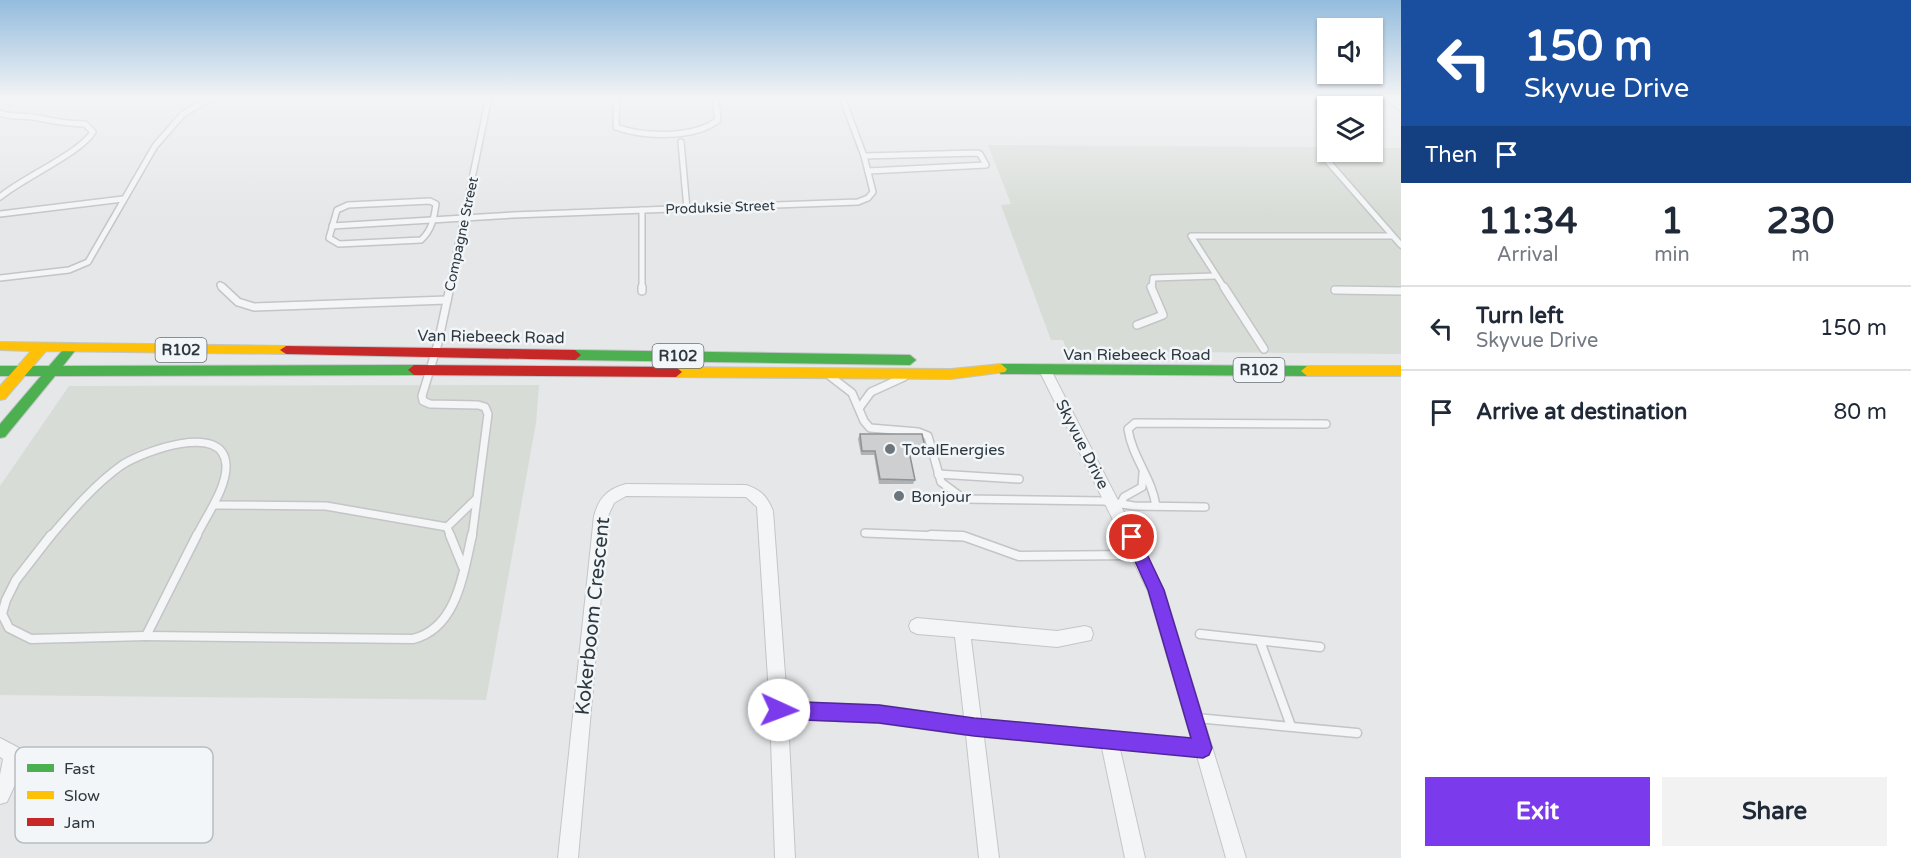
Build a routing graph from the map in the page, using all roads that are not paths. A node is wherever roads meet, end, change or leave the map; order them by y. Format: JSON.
{"nodes":[{"id":1,"x":90,"y":137,"type":"edge"},
{"id":2,"x":162,"y":137,"type":"edge"},
{"id":3,"x":480,"y":137,"type":"edge"},
{"id":4,"x":857,"y":137,"type":"edge"},
{"id":5,"x":681,"y":142,"type":"dead end"},
{"id":6,"x":864,"y":156,"type":"junction"},
{"id":7,"x":1328,"y":162,"type":"edge"},
{"id":8,"x":868,"y":171,"type":"junction"},
{"id":9,"x":0,"y":197,"type":"edge"},
{"id":10,"x":123,"y":199,"type":"junction"},
{"id":11,"x":687,"y":209,"type":"junction"},
{"id":12,"x":642,"y":210,"type":"junction"},
{"id":13,"x":0,"y":214,"type":"edge"},
{"id":14,"x":434,"y":219,"type":"junction"},
{"id":15,"x":463,"y":219,"type":"junction"},
{"id":16,"x":332,"y":226,"type":"junction"},
{"id":17,"x":1392,"y":236,"type":"junction"},
{"id":18,"x":1401,"y":245,"type":"edge"},
{"id":19,"x":1215,"y":276,"type":"junction"},
{"id":20,"x":0,"y":278,"type":"edge"},
{"id":21,"x":220,"y":285,"type":"dead end"},
{"id":22,"x":1335,"y":290,"type":"dead end"},
{"id":23,"x":642,"y":291,"type":"dead end"},
{"id":24,"x":1401,"y":291,"type":"edge"},
{"id":25,"x":447,"y":300,"type":"junction"},
{"id":26,"x":1137,"y":325,"type":"dead end"},
{"id":27,"x":0,"y":346,"type":"edge"},
{"id":28,"x":42,"y":347,"type":"junction"},
{"id":29,"x":72,"y":347,"type":"junction"},
{"id":30,"x":1264,"y":349,"type":"dead end"},
{"id":31,"x":435,"y":352,"type":"junction"},
{"id":32,"x":981,"y":369,"type":"junction"},
{"id":33,"x":430,"y":370,"type":"junction"},
{"id":34,"x":1045,"y":370,"type":"junction"},
{"id":35,"x":1401,"y":370,"type":"edge"},
{"id":36,"x":0,"y":371,"type":"edge"},
{"id":37,"x":21,"y":371,"type":"junction"},
{"id":38,"x":51,"y":371,"type":"junction"},
{"id":39,"x":825,"y":374,"type":"junction"},
{"id":40,"x":911,"y":374,"type":"junction"},
{"id":41,"x":0,"y":395,"type":"edge"},
{"id":42,"x":860,"y":407,"type":"junction"},
{"id":43,"x":1326,"y":424,"type":"dead end"},
{"id":44,"x":0,"y":433,"type":"edge"},
{"id":45,"x":1143,"y":473,"type":"junction"},
{"id":46,"x":938,"y":474,"type":"junction"},
{"id":47,"x":1019,"y":479,"type":"dead end"},
{"id":48,"x":475,"y":500,"type":"junction"},
{"id":49,"x":1117,"y":503,"type":"junction"},
{"id":50,"x":214,"y":505,"type":"junction"},
{"id":51,"x":1156,"y":506,"type":"junction"},
{"id":52,"x":1205,"y":507,"type":"dead end"},
{"id":53,"x":447,"y":527,"type":"junction"},
{"id":54,"x":866,"y":533,"type":"dead end"},
{"id":55,"x":1141,"y":555,"type":"junction"},
{"id":56,"x":463,"y":567,"type":"junction"},
{"id":57,"x":917,"y":626,"type":"dead end"},
{"id":58,"x":962,"y":630,"type":"junction"},
{"id":59,"x":1085,"y":634,"type":"dead end"},
{"id":60,"x":1200,"y":634,"type":"dead end"},
{"id":61,"x":146,"y":636,"type":"junction"},
{"id":62,"x":1260,"y":641,"type":"junction"},
{"id":63,"x":1320,"y":647,"type":"dead end"},
{"id":64,"x":779,"y":710,"type":"junction"},
{"id":65,"x":1194,"y":717,"type":"junction"},
{"id":66,"x":1291,"y":726,"type":"junction"},
{"id":67,"x":974,"y":727,"type":"junction"},
{"id":68,"x":1357,"y":733,"type":"dead end"},
{"id":69,"x":1108,"y":740,"type":"junction"},
{"id":70,"x":0,"y":747,"type":"edge"},
{"id":71,"x":1203,"y":748,"type":"junction"},
{"id":72,"x":0,"y":795,"type":"edge"},
{"id":73,"x":568,"y":858,"type":"edge"},
{"id":74,"x":785,"y":858,"type":"edge"},
{"id":75,"x":989,"y":858,"type":"edge"},
{"id":76,"x":1135,"y":858,"type":"edge"},
{"id":77,"x":1236,"y":858,"type":"edge"}],
"edges":[{"from":1,"to":9,"type":"lane"},
{"from":2,"to":10,"type":"lane"},
{"from":3,"to":15,"type":"lane","name":"Compagne Street"},
{"from":4,"to":6,"type":"lane","name":"Produksie Street"},
{"from":5,"to":11,"type":"lane"},
{"from":6,"to":8,"type":"lane","name":"Produksie Street"},
{"from":6,"to":8,"type":"lane"},
{"from":7,"to":17,"type":"lane"},
{"from":8,"to":11,"type":"lane","name":"Produksie Street"},
{"from":10,"to":13,"type":"lane"},
{"from":10,"to":20,"type":"lane"},
{"from":11,"to":12,"type":"lane","name":"Produksie Street"},
{"from":12,"to":15,"type":"lane","name":"Produksie Street"},
{"from":12,"to":23,"type":"lane"},
{"from":14,"to":15,"type":"lane","name":"Produksie Street"},
{"from":14,"to":16,"type":"lane","name":"Produksie Street"},
{"from":14,"to":16,"type":"lane"},
{"from":14,"to":16,"type":"lane"},
{"from":15,"to":25,"type":"lane","name":"Compagne Street"},
{"from":17,"to":18,"type":"lane"},
{"from":17,"to":19,"type":"lane"},
{"from":19,"to":26,"type":"lane"},
{"from":19,"to":30,"type":"lane"},
{"from":21,"to":25,"type":"lane"},
{"from":22,"to":24,"type":"lane"},
{"from":25,"to":31,"type":"lane","name":"Compagne Street"},
{"from":27,"to":28,"type":"main road","name":"Van Riebeeck Road","number":"R102"},
{"from":28,"to":29,"type":"main road","name":"Van Riebeeck Road","number":"R102"},
{"from":28,"to":37,"type":"main road"},
{"from":29,"to":31,"type":"main road","name":"Van Riebeeck Road","number":"R102"},
{"from":29,"to":38,"type":"main road"},
{"from":31,"to":32,"type":"main road","name":"Van Riebeeck Road","number":"R102"},
{"from":31,"to":33,"type":"lane","name":"Compagne Street"},
{"from":32,"to":34,"type":"main road","name":"Van Riebeeck Road","number":"R102"},
{"from":32,"to":40,"type":"main road","name":"Van Riebeeck Road","number":"R102"},
{"from":33,"to":38,"type":"main road","name":"Van Riebeeck Road","number":"R102"},
{"from":33,"to":39,"type":"main road","name":"Van Riebeeck Road","number":"R102"},
{"from":33,"to":48,"type":"lane","name":"Compagne Street"},
{"from":34,"to":35,"type":"main road","name":"Van Riebeeck Road","number":"R102"},
{"from":34,"to":49,"type":"street","name":"Skyvue Drive"},
{"from":36,"to":37,"type":"main road","name":"Van Riebeeck Road","number":"R102"},
{"from":37,"to":38,"type":"main road","name":"Van Riebeeck Road","number":"R102"},
{"from":37,"to":41,"type":"main road"},
{"from":38,"to":44,"type":"main road"},
{"from":39,"to":40,"type":"main road","name":"Van Riebeeck Road","number":"R102"},
{"from":39,"to":42,"type":"lane"},
{"from":40,"to":42,"type":"lane"},
{"from":42,"to":46,"type":"lane"},
{"from":43,"to":45,"type":"lane"},
{"from":45,"to":49,"type":"lane"},
{"from":45,"to":51,"type":"lane"},
{"from":46,"to":47,"type":"lane"},
{"from":46,"to":49,"type":"lane"},
{"from":48,"to":53,"type":"lane"},
{"from":48,"to":56,"type":"lane"},
{"from":49,"to":51,"type":"lane"},
{"from":49,"to":55,"type":"street","name":"Skyvue Drive"},
{"from":50,"to":53,"type":"lane"},
{"from":50,"to":61,"type":"lane"},
{"from":50,"to":61,"type":"lane"},
{"from":51,"to":52,"type":"lane"},
{"from":53,"to":56,"type":"lane"},
{"from":54,"to":55,"type":"lane"},
{"from":55,"to":65,"type":"street","name":"Skyvue Drive"},
{"from":56,"to":61,"type":"lane"},
{"from":57,"to":58,"type":"street"},
{"from":58,"to":59,"type":"street"},
{"from":58,"to":67,"type":"street"},
{"from":60,"to":62,"type":"lane"},
{"from":62,"to":63,"type":"lane"},
{"from":62,"to":66,"type":"lane"},
{"from":64,"to":67,"type":"street"},
{"from":64,"to":73,"type":"street","name":"Kokerboom Crescent"},
{"from":64,"to":74,"type":"street","name":"Kokerboom Crescent"},
{"from":65,"to":66,"type":"lane"},
{"from":65,"to":71,"type":"street","name":"Skyvue Drive"},
{"from":66,"to":68,"type":"lane"},
{"from":67,"to":69,"type":"street"},
{"from":67,"to":75,"type":"street"},
{"from":69,"to":71,"type":"street"},
{"from":69,"to":76,"type":"street"},
{"from":70,"to":72,"type":"street"},
{"from":71,"to":77,"type":"street","name":"Skyvue Drive"}]}
